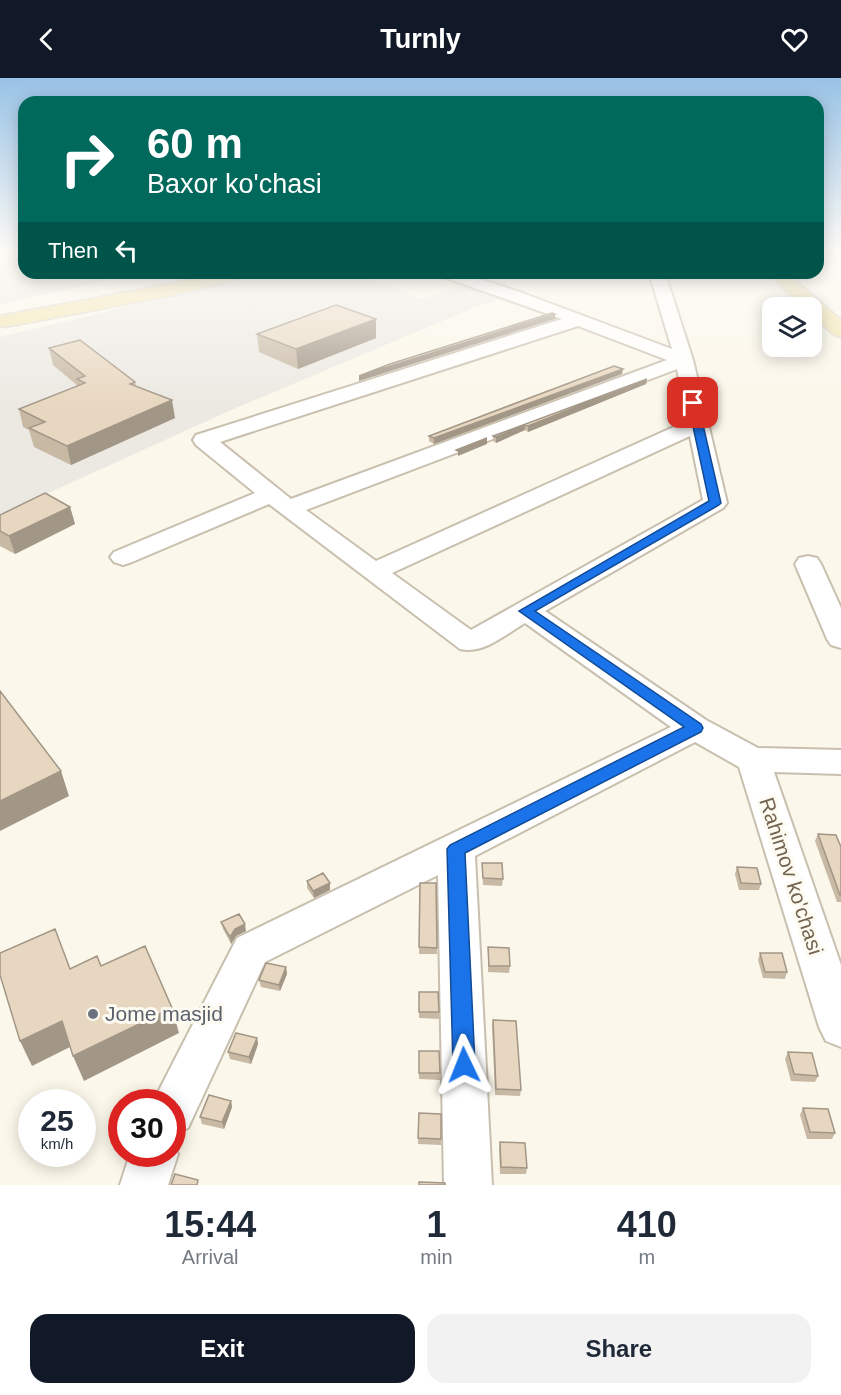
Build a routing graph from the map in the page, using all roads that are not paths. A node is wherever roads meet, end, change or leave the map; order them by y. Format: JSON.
{"nodes":[{"id":1,"x":48,"y":302,"type":"edge"},
{"id":2,"x":49,"y":302,"type":"edge"},
{"id":3,"x":73,"y":302,"type":"edge"},
{"id":4,"x":96,"y":302,"type":"edge"},
{"id":5,"x":526,"y":302,"type":"edge"},
{"id":6,"x":666,"y":302,"type":"edge"},
{"id":7,"x":809,"y":302,"type":"edge"},
{"id":8,"x":43,"y":303,"type":"junction"},
{"id":9,"x":1,"y":317,"type":"edge"},
{"id":10,"x":578,"y":320,"type":"junction"},
{"id":11,"x":822,"y":325,"type":"edge"},
{"id":12,"x":841,"y":331,"type":"edge"},
{"id":13,"x":841,"y":343,"type":"edge"},
{"id":14,"x":684,"y":360,"type":"junction"},
{"id":15,"x":698,"y":424,"type":"junction"},
{"id":16,"x":279,"y":502,"type":"junction"},
{"id":17,"x":123,"y":556,"type":"dead end"},
{"id":18,"x":808,"y":564,"type":"dead end"},
{"id":19,"x":372,"y":572,"type":"junction"},
{"id":20,"x":526,"y":611,"type":"junction"},
{"id":21,"x":841,"y":639,"type":"edge"},
{"id":22,"x":695,"y":728,"type":"junction"},
{"id":23,"x":753,"y":760,"type":"junction"},
{"id":24,"x":841,"y":762,"type":"edge"},
{"id":25,"x":456,"y":849,"type":"junction"},
{"id":26,"x":841,"y":1027,"type":"edge"},
{"id":27,"x":183,"y":1089,"type":"edge"},
{"id":28,"x":150,"y":1167,"type":"edge"},
{"id":29,"x":144,"y":1185,"type":"edge"},
{"id":30,"x":468,"y":1185,"type":"edge"}],
"edges":[{"from":1,"to":8,"type":"main road"},
{"from":2,"to":8,"type":"main road"},
{"from":3,"to":9,"type":"main road"},
{"from":4,"to":9,"type":"main road"},
{"from":5,"to":10,"type":"street"},
{"from":6,"to":14,"type":"street"},
{"from":7,"to":12,"type":"main road"},
{"from":8,"to":9,"type":"main road"},
{"from":10,"to":14,"type":"street"},
{"from":10,"to":16,"type":"street"},
{"from":11,"to":13,"type":"main road"},
{"from":14,"to":15,"type":"street"},
{"from":14,"to":16,"type":"street"},
{"from":15,"to":19,"type":"street"},
{"from":15,"to":20,"type":"street"},
{"from":16,"to":17,"type":"street"},
{"from":16,"to":19,"type":"street"},
{"from":18,"to":21,"type":"street"},
{"from":19,"to":20,"type":"street"},
{"from":20,"to":22,"type":"street"},
{"from":22,"to":23,"type":"street"},
{"from":22,"to":25,"type":"street"},
{"from":23,"to":24,"type":"street"},
{"from":23,"to":26,"type":"street","name":"Rahimov ko'chasi"},
{"from":25,"to":27,"type":"street"},
{"from":25,"to":30,"type":"street"},
{"from":28,"to":29,"type":"street"}]}
